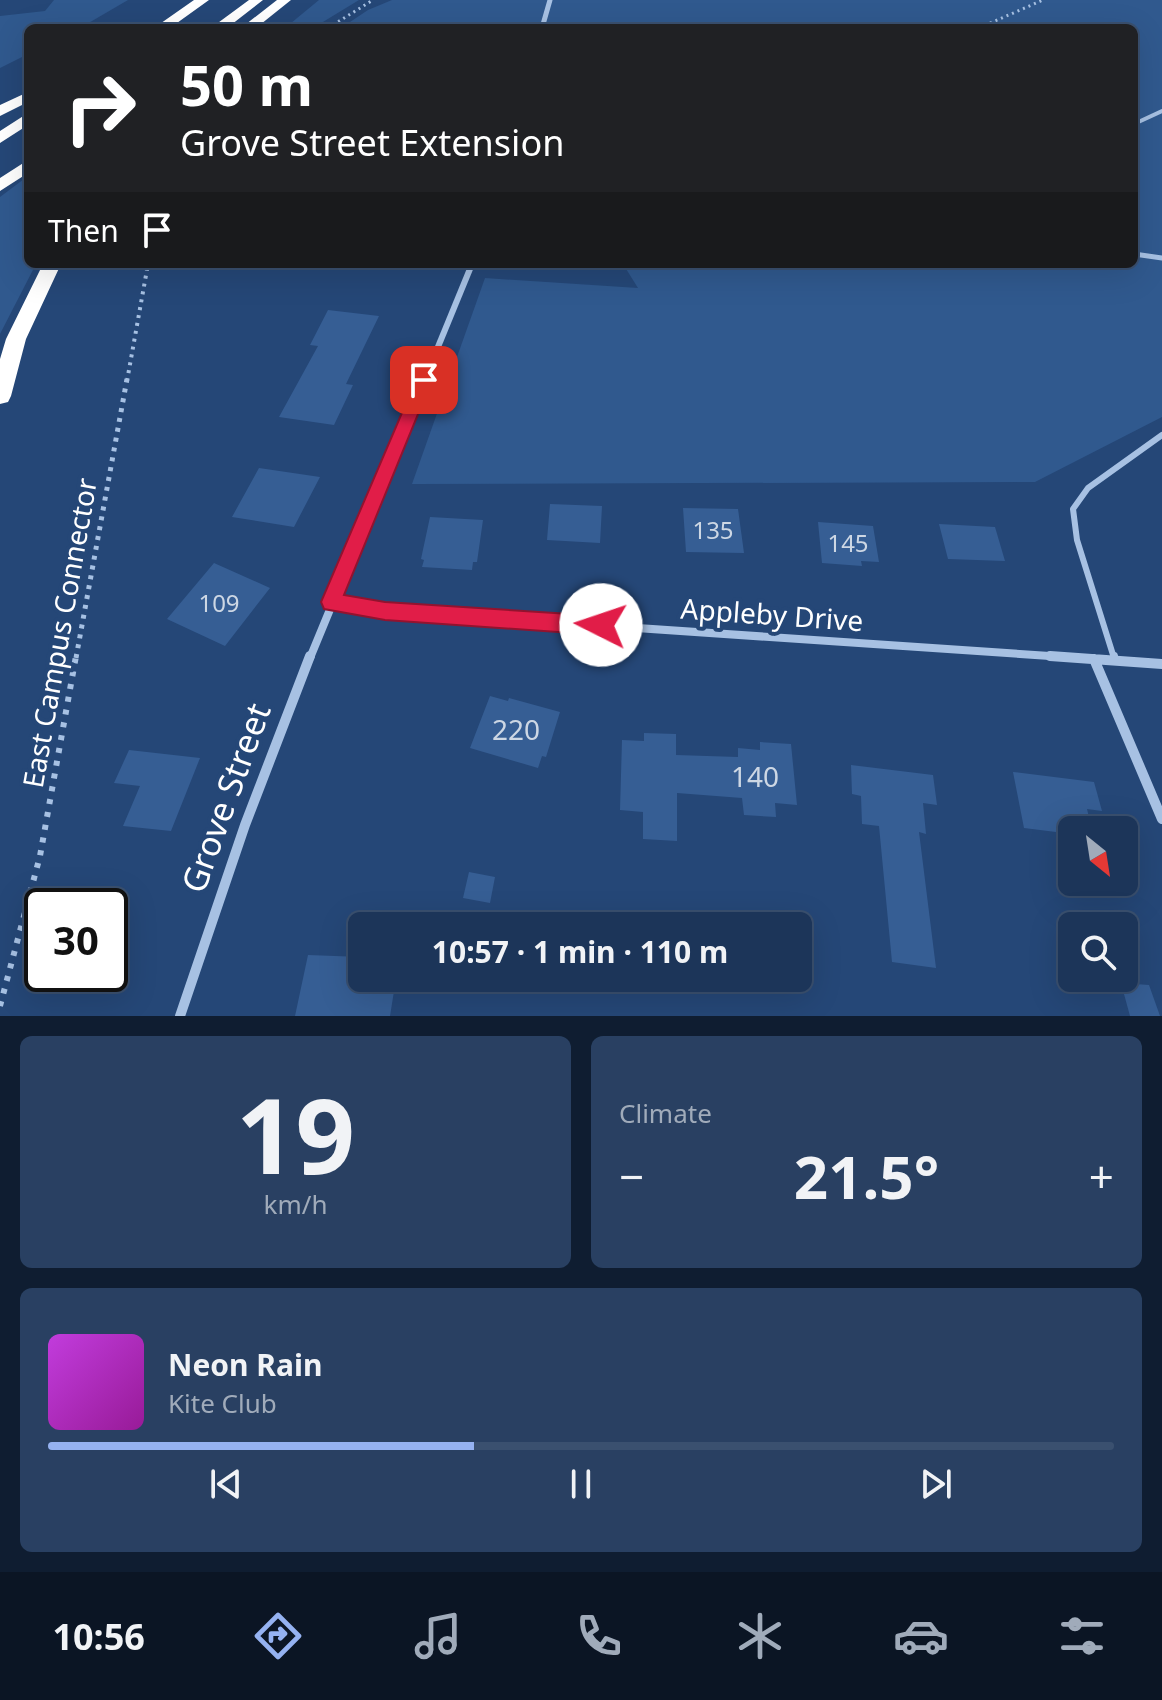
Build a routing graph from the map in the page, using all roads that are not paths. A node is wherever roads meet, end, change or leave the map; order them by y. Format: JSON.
{"nodes":[{"id":1,"x":203,"y":0,"type":"edge"},
{"id":2,"x":257,"y":0,"type":"edge"},
{"id":3,"x":285,"y":0,"type":"edge"},
{"id":4,"x":550,"y":0,"type":"edge"},
{"id":5,"x":181,"y":15,"type":"junction"},
{"id":6,"x":159,"y":24,"type":"edge"},
{"id":7,"x":167,"y":24,"type":"edge"},
{"id":8,"x":224,"y":24,"type":"edge"},
{"id":9,"x":253,"y":24,"type":"edge"},
{"id":10,"x":543,"y":24,"type":"edge"},
{"id":11,"x":24,"y":98,"type":"edge"},
{"id":12,"x":0,"y":111,"type":"edge"},
{"id":13,"x":1162,"y":111,"type":"edge"},
{"id":14,"x":24,"y":121,"type":"edge"},
{"id":15,"x":1138,"y":122,"type":"edge"},
{"id":16,"x":0,"y":138,"type":"edge"},
{"id":17,"x":24,"y":168,"type":"edge"},
{"id":18,"x":0,"y":186,"type":"edge"},
{"id":19,"x":1138,"y":255,"type":"edge"},
{"id":20,"x":1162,"y":258,"type":"edge"},
{"id":21,"x":50,"y":268,"type":"edge"},
{"id":22,"x":470,"y":268,"type":"edge"},
{"id":23,"x":0,"y":396,"type":"edge"},
{"id":24,"x":1162,"y":435,"type":"edge"},
{"id":25,"x":331,"y":602,"type":"junction"},
{"id":26,"x":1094,"y":659,"type":"junction"},
{"id":27,"x":1115,"y":661,"type":"junction"},
{"id":28,"x":1162,"y":664,"type":"edge"},
{"id":29,"x":1162,"y":819,"type":"edge"},
{"id":30,"x":180,"y":1016,"type":"edge"}],
"edges":[{"from":1,"to":5,"type":"highway"},
{"from":2,"to":8,"type":"highway"},
{"from":3,"to":9,"type":"highway"},
{"from":4,"to":10,"type":"street"},
{"from":5,"to":6,"type":"highway"},
{"from":5,"to":7,"type":"highway"},
{"from":11,"to":12,"type":"highway"},
{"from":13,"to":15,"type":"lane"},
{"from":14,"to":16,"type":"highway"},
{"from":17,"to":18,"type":"highway"},
{"from":19,"to":20,"type":"lane"},
{"from":21,"to":23,"type":"highway"},
{"from":22,"to":25,"type":"street","name":"Grove Street"},
{"from":24,"to":27,"type":"lane"},
{"from":25,"to":26,"type":"street","name":"Appleby Drive"},
{"from":25,"to":30,"type":"street","name":"Grove Street"},
{"from":26,"to":27,"type":"street","name":"Appleby Drive"},
{"from":26,"to":29,"type":"street"},
{"from":27,"to":28,"type":"street","name":"Appleby Drive"}]}
